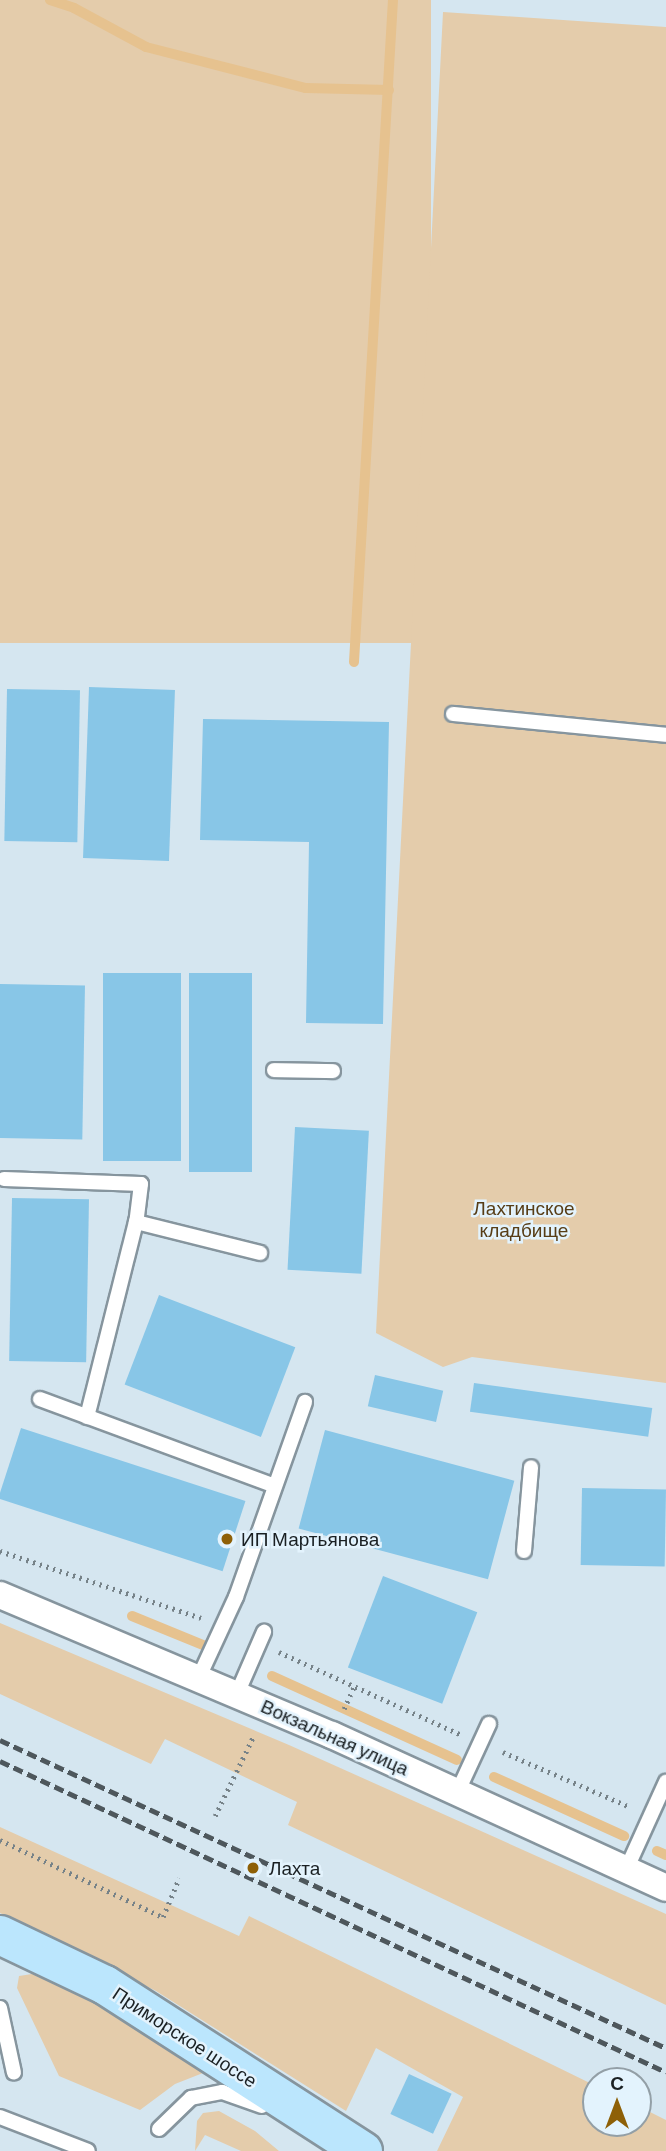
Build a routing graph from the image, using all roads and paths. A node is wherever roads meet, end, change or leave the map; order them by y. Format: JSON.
{"nodes":[{"id":1,"x":453,"y":714,"type":"dead end"},
{"id":2,"x":666,"y":735,"type":"edge"},
{"id":3,"x":274,"y":1070,"type":"dead end"},
{"id":4,"x":333,"y":1071,"type":"dead end"},
{"id":5,"x":4,"y":1179,"type":"dead end"},
{"id":6,"x":136,"y":1222,"type":"junction"},
{"id":7,"x":260,"y":1253,"type":"dead end"},
{"id":8,"x":40,"y":1399,"type":"dead end"},
{"id":9,"x":305,"y":1402,"type":"dead end"},
{"id":10,"x":87,"y":1417,"type":"junction"},
{"id":11,"x":531,"y":1468,"type":"dead end"},
{"id":12,"x":273,"y":1486,"type":"junction"},
{"id":13,"x":524,"y":1551,"type":"dead end"},
{"id":14,"x":0,"y":1552,"type":"edge"},
{"id":15,"x":0,"y":1595,"type":"edge"},
{"id":16,"x":223,"y":1626,"type":"junction"},
{"id":17,"x":262,"y":1637,"type":"joint"},
{"id":18,"x":199,"y":1677,"type":"junction"},
{"id":19,"x":354,"y":1687,"type":"junction"},
{"id":20,"x":237,"y":1694,"type":"junction"},
{"id":21,"x":349,"y":1698,"type":"dead end"},
{"id":22,"x":269,"y":1707,"type":"junction"},
{"id":23,"x":489,"y":1724,"type":"dead end"},
{"id":24,"x":480,"y":1742,"type":"junction"},
{"id":25,"x":666,"y":1782,"type":"edge"},
{"id":26,"x":458,"y":1791,"type":"junction"},
{"id":27,"x":215,"y":1816,"type":"dead end"},
{"id":28,"x":651,"y":1816,"type":"junction"},
{"id":29,"x":0,"y":1840,"type":"edge"},
{"id":30,"x":626,"y":1870,"type":"junction"},
{"id":31,"x":179,"y":1878,"type":"dead end"},
{"id":32,"x":666,"y":1888,"type":"edge"},
{"id":33,"x":0,"y":1935,"type":"edge"},
{"id":34,"x":0,"y":2008,"type":"edge"},
{"id":35,"x":15,"y":2073,"type":"dead end"},
{"id":36,"x":0,"y":2117,"type":"edge"},
{"id":37,"x":159,"y":2129,"type":"dead end"},
{"id":38,"x":88,"y":2151,"type":"edge"},
{"id":39,"x":363,"y":2151,"type":"edge"}],
"edges":[{"from":1,"to":2,"type":"lane"},
{"from":3,"to":4,"type":"lane"},
{"from":5,"to":6,"type":"lane"},
{"from":6,"to":7,"type":"lane"},
{"from":6,"to":10,"type":"lane"},
{"from":8,"to":10,"type":"lane"},
{"from":9,"to":12,"type":"lane"},
{"from":10,"to":12,"type":"lane"},
{"from":11,"to":13,"type":"lane"},
{"from":12,"to":16,"type":"lane"},
{"from":14,"to":16,"type":"path"},
{"from":15,"to":18,"type":"street","name":"Вокзальная улица"},
{"from":16,"to":18,"type":"lane"},
{"from":17,"to":19,"type":"path"},
{"from":17,"to":20,"type":"lane"},
{"from":18,"to":20,"type":"street","name":"Вокзальная улица"},
{"from":19,"to":21,"type":"path"},
{"from":19,"to":24,"type":"path"},
{"from":20,"to":22,"type":"street","name":"Вокзальная улица"},
{"from":22,"to":26,"type":"street","name":"Вокзальная улица"},
{"from":22,"to":27,"type":"path"},
{"from":23,"to":24,"type":"lane"},
{"from":24,"to":26,"type":"lane"},
{"from":24,"to":28,"type":"path"},
{"from":25,"to":28,"type":"lane"},
{"from":26,"to":30,"type":"street","name":"Вокзальная улица"},
{"from":28,"to":30,"type":"lane"},
{"from":29,"to":31,"type":"path"},
{"from":30,"to":32,"type":"street","name":"Вокзальная улица"},
{"from":33,"to":39,"type":"main road","name":"Приморское шоссе"},
{"from":34,"to":35,"type":"lane"},
{"from":36,"to":38,"type":"lane"},
{"from":37,"to":39,"type":"lane"}]}
